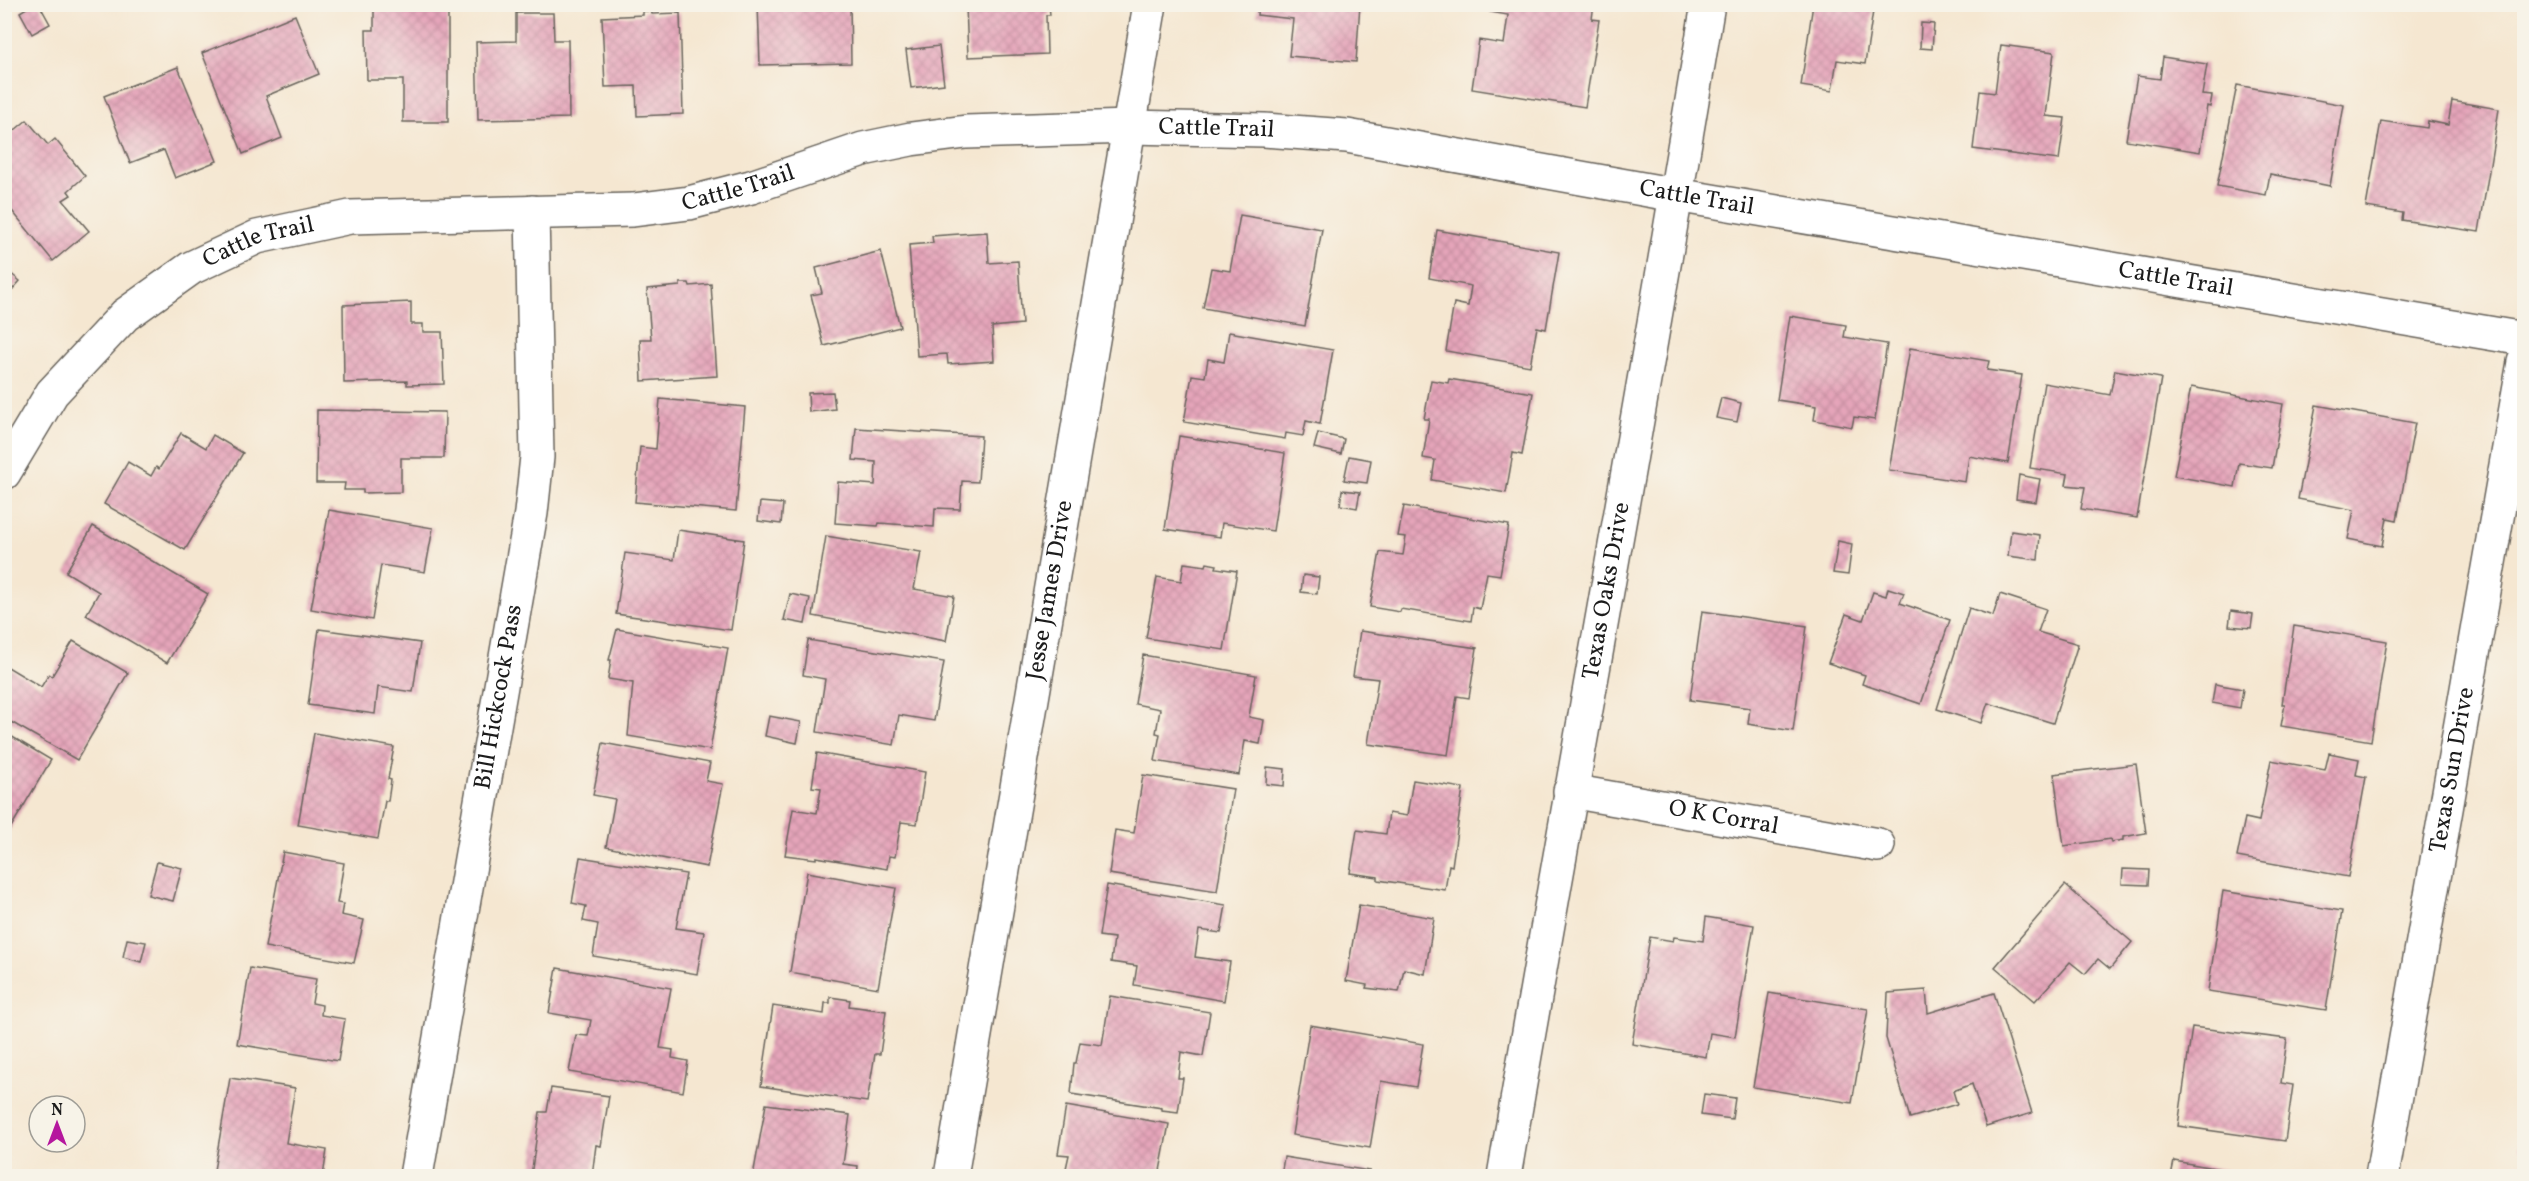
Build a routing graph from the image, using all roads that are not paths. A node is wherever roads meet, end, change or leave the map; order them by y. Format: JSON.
{"nodes":[{"id":1,"x":1150,"y":4,"type":"edge"},
{"id":2,"x":1708,"y":4,"type":"edge"},
{"id":3,"x":1130,"y":127,"type":"junction"},
{"id":4,"x":1676,"y":195,"type":"junction"},
{"id":5,"x":532,"y":213,"type":"junction"},
{"id":6,"x":2524,"y":339,"type":"edge"},
{"id":7,"x":2524,"y":362,"type":"edge"},
{"id":8,"x":4,"y":473,"type":"edge"},
{"id":9,"x":1570,"y":791,"type":"junction"},
{"id":10,"x":1878,"y":845,"type":"dead end"},
{"id":11,"x":416,"y":1176,"type":"edge"},
{"id":12,"x":951,"y":1176,"type":"edge"},
{"id":13,"x":1504,"y":1176,"type":"edge"},
{"id":14,"x":2382,"y":1176,"type":"edge"}],
"edges":[{"from":1,"to":3,"type":"street","name":"Jesse James Drive"},
{"from":2,"to":4,"type":"street","name":"Texas Oaks Drive"},
{"from":3,"to":4,"type":"street","name":"Cattle Trail"},
{"from":3,"to":5,"type":"street","name":"Cattle Trail"},
{"from":3,"to":12,"type":"street","name":"Jesse James Drive"},
{"from":4,"to":6,"type":"street","name":"Cattle Trail"},
{"from":4,"to":9,"type":"street","name":"Texas Oaks Drive"},
{"from":5,"to":8,"type":"street","name":"Cattle Trail"},
{"from":5,"to":11,"type":"street","name":"Bill Hickcock Pass"},
{"from":7,"to":14,"type":"street","name":"Texas Sun Drive"},
{"from":9,"to":10,"type":"street","name":"O K Corral"},
{"from":9,"to":13,"type":"street","name":"Texas Oaks Drive"}]}
